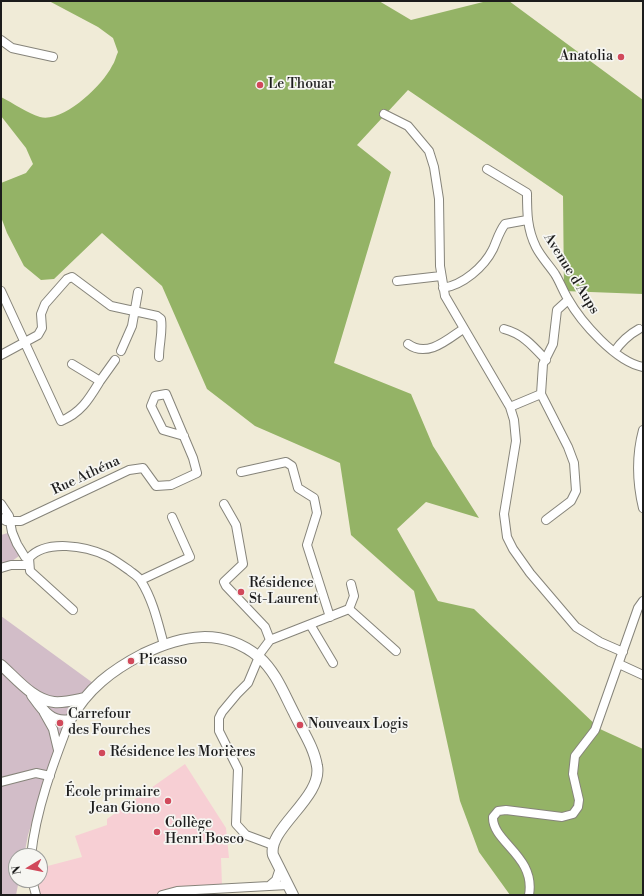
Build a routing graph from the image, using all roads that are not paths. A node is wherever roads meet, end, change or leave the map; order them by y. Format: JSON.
{"nodes":[{"id":1,"x":1,"y":40,"type":"edge"},
{"id":2,"x":54,"y":57,"type":"dead end"},
{"id":3,"x":384,"y":114,"type":"dead end"},
{"id":4,"x":487,"y":169,"type":"dead end"},
{"id":5,"x":527,"y":220,"type":"junction"},
{"id":6,"x":441,"y":276,"type":"junction"},
{"id":7,"x":397,"y":281,"type":"dead end"},
{"id":8,"x":443,"y":288,"type":"junction"},
{"id":9,"x":1,"y":292,"type":"edge"},
{"id":10,"x":138,"y":292,"type":"dead end"},
{"id":11,"x":568,"y":300,"type":"junction"},
{"id":12,"x":135,"y":311,"type":"junction"},
{"id":13,"x":464,"y":329,"type":"junction"},
{"id":14,"x":504,"y":329,"type":"dead end"},
{"id":15,"x":639,"y":329,"type":"dead end"},
{"id":16,"x":26,"y":343,"type":"junction"},
{"id":17,"x":408,"y":344,"type":"dead end"},
{"id":18,"x":121,"y":351,"type":"dead end"},
{"id":19,"x":614,"y":352,"type":"junction"},
{"id":20,"x":1,"y":355,"type":"edge"},
{"id":21,"x":158,"y":357,"type":"dead end"},
{"id":22,"x":115,"y":360,"type":"dead end"},
{"id":23,"x":546,"y":360,"type":"junction"},
{"id":24,"x":72,"y":364,"type":"dead end"},
{"id":25,"x":642,"y":368,"type":"edge"},
{"id":26,"x":100,"y":381,"type":"junction"},
{"id":27,"x":541,"y":394,"type":"junction"},
{"id":28,"x":510,"y":407,"type":"junction"},
{"id":29,"x":643,"y":430,"type":"edge"},
{"id":30,"x":184,"y":436,"type":"junction"},
{"id":31,"x":241,"y":472,"type":"dead end"},
{"id":32,"x":1,"y":504,"type":"edge"},
{"id":33,"x":224,"y":504,"type":"dead end"},
{"id":34,"x":643,"y":508,"type":"edge"},
{"id":35,"x":172,"y":517,"type":"dead end"},
{"id":36,"x":1,"y":518,"type":"edge"},
{"id":37,"x":546,"y":520,"type":"dead end"},
{"id":38,"x":10,"y":522,"type":"junction"},
{"id":39,"x":29,"y":561,"type":"junction"},
{"id":40,"x":1,"y":568,"type":"edge"},
{"id":41,"x":141,"y":580,"type":"junction"},
{"id":42,"x":351,"y":584,"type":"dead end"},
{"id":43,"x":643,"y":601,"type":"edge"},
{"id":44,"x":349,"y":609,"type":"junction"},
{"id":45,"x":72,"y":610,"type":"dead end"},
{"id":46,"x":330,"y":617,"type":"junction"},
{"id":47,"x":311,"y":626,"type":"junction"},
{"id":48,"x":270,"y":640,"type":"junction"},
{"id":49,"x":164,"y":644,"type":"junction"},
{"id":50,"x":396,"y":651,"type":"dead end"},
{"id":51,"x":623,"y":652,"type":"junction"},
{"id":52,"x":259,"y":658,"type":"junction"},
{"id":53,"x":333,"y":663,"type":"dead end"},
{"id":54,"x":619,"y":664,"type":"junction"},
{"id":55,"x":1,"y":665,"type":"edge"},
{"id":56,"x":643,"y":675,"type":"edge"},
{"id":57,"x":30,"y":692,"type":"junction"},
{"id":58,"x":85,"y":698,"type":"junction"},
{"id":59,"x":53,"y":702,"type":"junction"},
{"id":60,"x":44,"y":712,"type":"junction"},
{"id":61,"x":70,"y":720,"type":"junction"},
{"id":62,"x":58,"y":751,"type":"junction"},
{"id":63,"x":50,"y":776,"type":"junction"},
{"id":64,"x":1,"y":782,"type":"edge"},
{"id":65,"x":273,"y":845,"type":"junction"},
{"id":66,"x":32,"y":848,"type":"edge"},
{"id":67,"x":280,"y":868,"type":"junction"},
{"id":68,"x":288,"y":885,"type":"junction"},
{"id":69,"x":269,"y":886,"type":"junction"},
{"id":70,"x":243,"y":891,"type":"edge"},
{"id":71,"x":162,"y":895,"type":"edge"},
{"id":72,"x":292,"y":895,"type":"edge"},
{"id":73,"x":529,"y":895,"type":"edge"}],
"edges":[{"from":1,"to":2,"type":"street"},
{"from":3,"to":6,"type":"street"},
{"from":4,"to":5,"type":"street","name":"Avenue d'Aups"},
{"from":5,"to":8,"type":"street"},
{"from":5,"to":11,"type":"street","name":"Avenue d'Aups"},
{"from":6,"to":7,"type":"street"},
{"from":6,"to":8,"type":"street"},
{"from":8,"to":13,"type":"street"},
{"from":9,"to":16,"type":"street"},
{"from":10,"to":12,"type":"street"},
{"from":11,"to":19,"type":"street","name":"Avenue d'Aups"},
{"from":11,"to":23,"type":"street"},
{"from":12,"to":16,"type":"street"},
{"from":12,"to":18,"type":"street"},
{"from":12,"to":21,"type":"street"},
{"from":13,"to":17,"type":"street"},
{"from":13,"to":28,"type":"street"},
{"from":14,"to":23,"type":"street"},
{"from":15,"to":19,"type":"street"},
{"from":16,"to":20,"type":"street"},
{"from":16,"to":26,"type":"street"},
{"from":19,"to":25,"type":"street","name":"Avenue d'Aups"},
{"from":22,"to":26,"type":"street"},
{"from":23,"to":27,"type":"street"},
{"from":24,"to":26,"type":"street"},
{"from":27,"to":28,"type":"street"},
{"from":27,"to":37,"type":"street"},
{"from":28,"to":51,"type":"street"},
{"from":29,"to":34,"type":"street"},
{"from":30,"to":30,"type":"street","name":"Rue Athéna"},
{"from":30,"to":38,"type":"street","name":"Rue Athéna"},
{"from":31,"to":46,"type":"street"},
{"from":32,"to":38,"type":"street"},
{"from":33,"to":48,"type":"street"},
{"from":35,"to":41,"type":"street"},
{"from":36,"to":38,"type":"street"},
{"from":38,"to":39,"type":"street"},
{"from":39,"to":40,"type":"street"},
{"from":39,"to":41,"type":"street"},
{"from":39,"to":45,"type":"street"},
{"from":41,"to":49,"type":"street"},
{"from":42,"to":44,"type":"street"},
{"from":43,"to":51,"type":"street"},
{"from":44,"to":46,"type":"street"},
{"from":44,"to":50,"type":"street"},
{"from":46,"to":47,"type":"street"},
{"from":47,"to":48,"type":"street"},
{"from":47,"to":53,"type":"street"},
{"from":48,"to":52,"type":"street"},
{"from":49,"to":52,"type":"main road"},
{"from":49,"to":58,"type":"main road"},
{"from":51,"to":54,"type":"street"},
{"from":52,"to":65,"type":"main road"},
{"from":52,"to":65,"type":"street"},
{"from":54,"to":56,"type":"street"},
{"from":54,"to":73,"type":"street"},
{"from":55,"to":57,"type":"main road"},
{"from":57,"to":59,"type":"main road"},
{"from":57,"to":60,"type":"main road"},
{"from":58,"to":59,"type":"main road"},
{"from":58,"to":61,"type":"main road"},
{"from":59,"to":61,"type":"main road"},
{"from":60,"to":61,"type":"main road"},
{"from":60,"to":62,"type":"street"},
{"from":61,"to":62,"type":"street"},
{"from":62,"to":63,"type":"street"},
{"from":63,"to":64,"type":"street"},
{"from":63,"to":66,"type":"street"},
{"from":65,"to":67,"type":"main road"},
{"from":67,"to":68,"type":"main road"},
{"from":67,"to":69,"type":"street"},
{"from":68,"to":69,"type":"street"},
{"from":68,"to":72,"type":"main road"},
{"from":69,"to":70,"type":"street"},
{"from":70,"to":71,"type":"street"}]}
